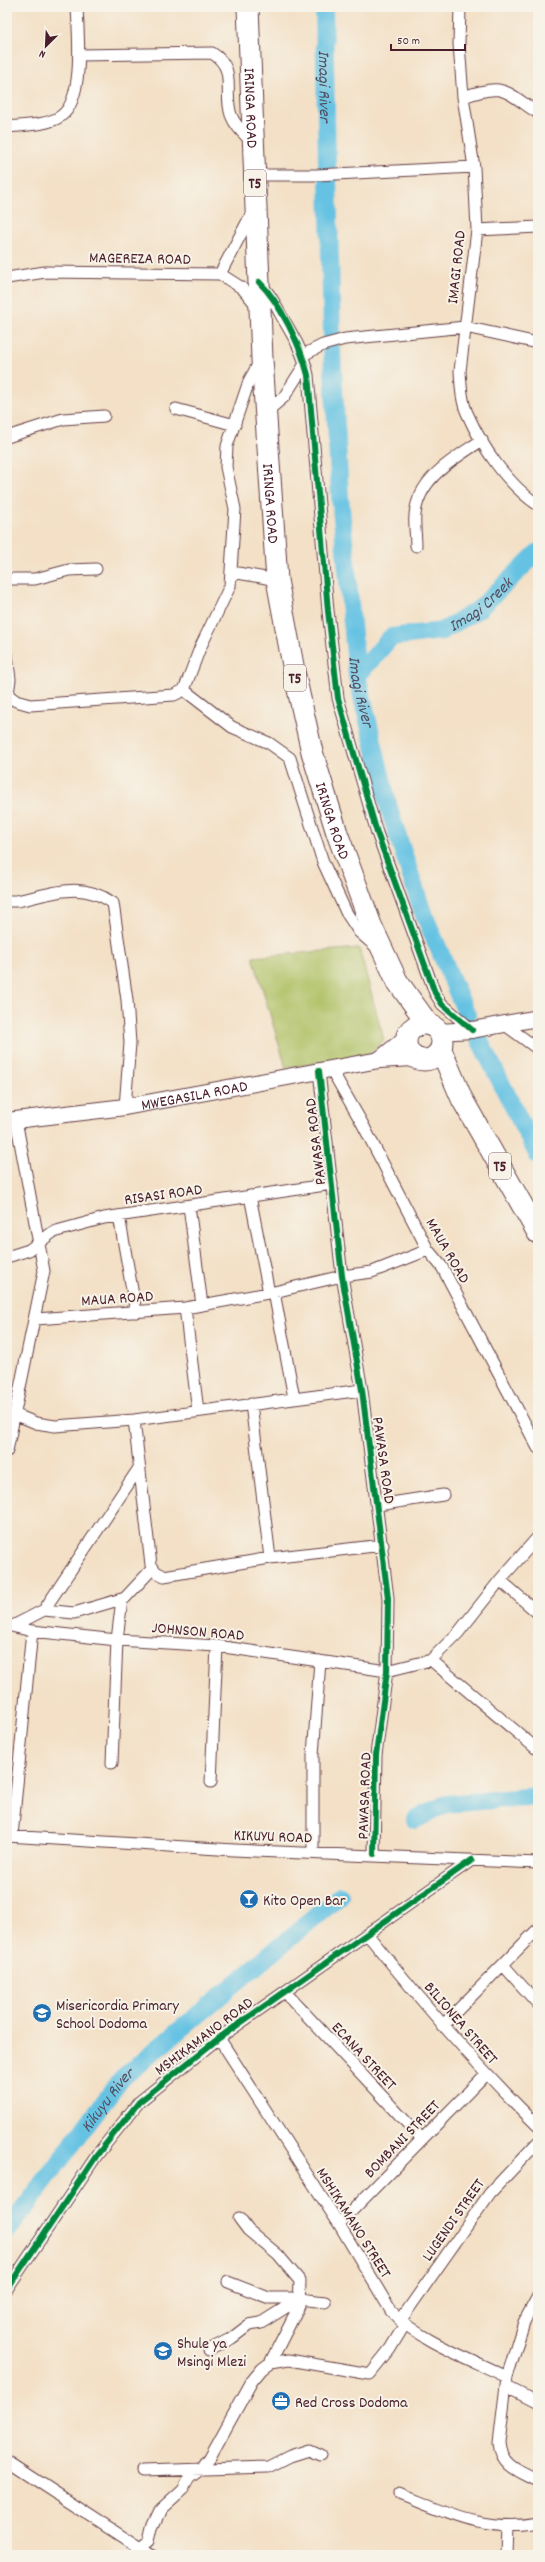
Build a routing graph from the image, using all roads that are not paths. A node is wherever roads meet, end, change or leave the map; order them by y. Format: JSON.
{"nodes":[{"id":1,"x":77,"y":7,"type":"edge"},
{"id":2,"x":248,"y":7,"type":"edge"},
{"id":3,"x":460,"y":7,"type":"edge"},
{"id":4,"x":79,"y":55,"type":"junction"},
{"id":5,"x":464,"y":97,"type":"junction"},
{"id":6,"x":538,"y":113,"type":"edge"},
{"id":7,"x":7,"y":127,"type":"edge"},
{"id":8,"x":254,"y":144,"type":"junction"},
{"id":9,"x":474,"y":167,"type":"junction"},
{"id":10,"x":255,"y":175,"type":"junction"},
{"id":11,"x":256,"y":207,"type":"junction"},
{"id":12,"x":538,"y":227,"type":"edge"},
{"id":13,"x":476,"y":230,"type":"junction"},
{"id":14,"x":220,"y":274,"type":"junction"},
{"id":15,"x":7,"y":278,"type":"edge"},
{"id":16,"x":259,"y":282,"type":"junction"},
{"id":17,"x":260,"y":308,"type":"junction"},
{"id":18,"x":464,"y":327,"type":"junction"},
{"id":19,"x":538,"y":343,"type":"edge"},
{"id":20,"x":262,"y":359,"type":"junction"},
{"id":21,"x":304,"y":359,"type":"junction"},
{"id":22,"x":176,"y":409,"type":"dead end"},
{"id":23,"x":265,"y":413,"type":"junction"},
{"id":24,"x":104,"y":416,"type":"dead end"},
{"id":25,"x":235,"y":425,"type":"junction"},
{"id":26,"x":7,"y":437,"type":"edge"},
{"id":27,"x":482,"y":440,"type":"junction"},
{"id":28,"x":538,"y":505,"type":"edge"},
{"id":29,"x":416,"y":546,"type":"dead end"},
{"id":30,"x":96,"y":569,"type":"dead end"},
{"id":31,"x":232,"y":572,"type":"junction"},
{"id":32,"x":7,"y":579,"type":"edge"},
{"id":33,"x":277,"y":580,"type":"junction"},
{"id":34,"x":7,"y":656,"type":"edge"},
{"id":35,"x":184,"y":690,"type":"junction"},
{"id":36,"x":8,"y":698,"type":"edge"},
{"id":37,"x":7,"y":901,"type":"edge"},
{"id":38,"x":385,"y":956,"type":"junction"},
{"id":39,"x":397,"y":981,"type":"junction"},
{"id":40,"x":538,"y":1018,"type":"edge"},
{"id":41,"x":505,"y":1025,"type":"junction"},
{"id":42,"x":472,"y":1030,"type":"junction"},
{"id":43,"x":407,"y":1035,"type":"junction"},
{"id":44,"x":437,"y":1038,"type":"junction"},
{"id":45,"x":538,"y":1049,"type":"edge"},
{"id":46,"x":417,"y":1059,"type":"junction"},
{"id":47,"x":380,"y":1060,"type":"junction"},
{"id":48,"x":325,"y":1070,"type":"junction"},
{"id":49,"x":462,"y":1099,"type":"junction"},
{"id":50,"x":125,"y":1107,"type":"junction"},
{"id":51,"x":12,"y":1120,"type":"edge"},
{"id":52,"x":332,"y":1184,"type":"junction"},
{"id":53,"x":250,"y":1196,"type":"junction"},
{"id":54,"x":189,"y":1206,"type":"junction"},
{"id":55,"x":120,"y":1216,"type":"junction"},
{"id":56,"x":538,"y":1233,"type":"edge"},
{"id":57,"x":40,"y":1240,"type":"junction"},
{"id":58,"x":428,"y":1250,"type":"junction"},
{"id":59,"x":7,"y":1257,"type":"edge"},
{"id":60,"x":342,"y":1276,"type":"junction"},
{"id":61,"x":272,"y":1293,"type":"junction"},
{"id":62,"x":202,"y":1305,"type":"junction"},
{"id":63,"x":185,"y":1308,"type":"junction"},
{"id":64,"x":136,"y":1312,"type":"junction"},
{"id":65,"x":36,"y":1319,"type":"junction"},
{"id":66,"x":362,"y":1390,"type":"junction"},
{"id":67,"x":294,"y":1398,"type":"junction"},
{"id":68,"x":251,"y":1404,"type":"junction"},
{"id":69,"x":198,"y":1411,"type":"junction"},
{"id":70,"x":14,"y":1414,"type":"junction"},
{"id":71,"x":134,"y":1420,"type":"junction"},
{"id":72,"x":538,"y":1448,"type":"edge"},
{"id":73,"x":7,"y":1451,"type":"edge"},
{"id":74,"x":140,"y":1468,"type":"junction"},
{"id":75,"x":443,"y":1495,"type":"dead end"},
{"id":76,"x":378,"y":1505,"type":"junction"},
{"id":77,"x":538,"y":1537,"type":"edge"},
{"id":78,"x":383,"y":1545,"type":"junction"},
{"id":79,"x":270,"y":1558,"type":"junction"},
{"id":80,"x":153,"y":1568,"type":"junction"},
{"id":81,"x":500,"y":1580,"type":"junction"},
{"id":82,"x":122,"y":1599,"type":"junction"},
{"id":83,"x":44,"y":1610,"type":"junction"},
{"id":84,"x":538,"y":1613,"type":"edge"},
{"id":85,"x":10,"y":1626,"type":"edge"},
{"id":86,"x":32,"y":1631,"type":"junction"},
{"id":87,"x":117,"y":1640,"type":"junction"},
{"id":88,"x":217,"y":1646,"type":"junction"},
{"id":89,"x":431,"y":1660,"type":"junction"},
{"id":90,"x":320,"y":1661,"type":"junction"},
{"id":91,"x":387,"y":1671,"type":"junction"},
{"id":92,"x":538,"y":1750,"type":"edge"},
{"id":93,"x":112,"y":1764,"type":"dead end"},
{"id":94,"x":211,"y":1782,"type":"dead end"},
{"id":95,"x":9,"y":1836,"type":"edge"},
{"id":96,"x":313,"y":1853,"type":"junction"},
{"id":97,"x":374,"y":1854,"type":"junction"},
{"id":98,"x":472,"y":1860,"type":"junction"},
{"id":99,"x":538,"y":1863,"type":"edge"},
{"id":100,"x":538,"y":1929,"type":"edge"},
{"id":101,"x":368,"y":1935,"type":"junction"},
{"id":102,"x":504,"y":1966,"type":"junction"},
{"id":103,"x":285,"y":1992,"type":"junction"},
{"id":104,"x":538,"y":2004,"type":"edge"},
{"id":105,"x":442,"y":2026,"type":"junction"},
{"id":106,"x":219,"y":2038,"type":"junction"},
{"id":107,"x":486,"y":2074,"type":"junction"},
{"id":108,"x":538,"y":2126,"type":"edge"},
{"id":109,"x":422,"y":2139,"type":"junction"},
{"id":110,"x":538,"y":2142,"type":"edge"},
{"id":111,"x":239,"y":2218,"type":"dead end"},
{"id":112,"x":339,"y":2224,"type":"junction"},
{"id":113,"x":228,"y":2282,"type":"dead end"},
{"id":114,"x":7,"y":2290,"type":"edge"},
{"id":115,"x":538,"y":2296,"type":"edge"},
{"id":116,"x":299,"y":2299,"type":"junction"},
{"id":117,"x":325,"y":2302,"type":"dead end"},
{"id":118,"x":403,"y":2322,"type":"junction"},
{"id":119,"x":209,"y":2350,"type":"dead end"},
{"id":120,"x":270,"y":2363,"type":"junction"},
{"id":121,"x":507,"y":2382,"type":"junction"},
{"id":122,"x":538,"y":2403,"type":"edge"},
{"id":123,"x":320,"y":2455,"type":"dead end"},
{"id":124,"x":7,"y":2461,"type":"edge"},
{"id":125,"x":201,"y":2469,"type":"junction"},
{"id":126,"x":142,"y":2471,"type":"dead end"},
{"id":127,"x":538,"y":2481,"type":"edge"},
{"id":128,"x":400,"y":2494,"type":"dead end"},
{"id":129,"x":538,"y":2523,"type":"edge"},
{"id":130,"x":508,"y":2527,"type":"junction"},
{"id":131,"x":140,"y":2548,"type":"junction"},
{"id":132,"x":151,"y":2555,"type":"edge"},
{"id":133,"x":507,"y":2555,"type":"edge"}],
"edges":[{"from":1,"to":4,"type":"street"},
{"from":2,"to":8,"type":"highway","name":"IRINGA ROAD","number":"T5"},
{"from":3,"to":5,"type":"street","name":"IMAGI ROAD"},
{"from":4,"to":7,"type":"street"},
{"from":4,"to":8,"type":"street"},
{"from":5,"to":6,"type":"street"},
{"from":5,"to":9,"type":"street","name":"IMAGI ROAD"},
{"from":8,"to":10,"type":"highway","name":"IRINGA ROAD","number":"T5"},
{"from":9,"to":10,"type":"street"},
{"from":9,"to":13,"type":"street","name":"IMAGI ROAD"},
{"from":10,"to":11,"type":"highway","name":"IRINGA ROAD","number":"T5"},
{"from":11,"to":14,"type":"street"},
{"from":11,"to":16,"type":"highway","name":"IRINGA ROAD","number":"T5"},
{"from":12,"to":13,"type":"street"},
{"from":13,"to":18,"type":"street","name":"IMAGI ROAD"},
{"from":14,"to":15,"type":"street","name":"MAGEREZA ROAD"},
{"from":14,"to":17,"type":"street"},
{"from":16,"to":17,"type":"highway","name":"IRINGA ROAD","number":"T5"},
{"from":16,"to":21,"type":"street"},
{"from":17,"to":20,"type":"highway","name":"IRINGA ROAD","number":"T5"},
{"from":18,"to":19,"type":"street"},
{"from":18,"to":21,"type":"street"},
{"from":18,"to":27,"type":"street","name":"IMAGI ROAD"},
{"from":20,"to":23,"type":"highway","name":"IRINGA ROAD","number":"T5"},
{"from":20,"to":25,"type":"street"},
{"from":21,"to":23,"type":"street"},
{"from":21,"to":42,"type":"street"},
{"from":22,"to":25,"type":"street"},
{"from":23,"to":33,"type":"highway","name":"IRINGA ROAD","number":"T5"},
{"from":24,"to":26,"type":"street"},
{"from":25,"to":31,"type":"street"},
{"from":27,"to":28,"type":"street","name":"IMAGI ROAD"},
{"from":27,"to":29,"type":"street"},
{"from":30,"to":32,"type":"street"},
{"from":31,"to":33,"type":"street"},
{"from":31,"to":35,"type":"street"},
{"from":33,"to":38,"type":"highway","name":"IRINGA ROAD","number":"T5"},
{"from":34,"to":36,"type":"street"},
{"from":35,"to":36,"type":"street"},
{"from":35,"to":38,"type":"street"},
{"from":37,"to":50,"type":"street"},
{"from":38,"to":39,"type":"highway","name":"IRINGA ROAD","number":"T5"},
{"from":39,"to":43,"type":"highway","number":"T5"},
{"from":39,"to":44,"type":"highway","number":"T5"},
{"from":40,"to":41,"type":"street"},
{"from":41,"to":42,"type":"street"},
{"from":41,"to":45,"type":"street"},
{"from":42,"to":44,"type":"street"},
{"from":43,"to":44,"type":"highway"},
{"from":43,"to":46,"type":"highway","number":"T5"},
{"from":43,"to":47,"type":"street"},
{"from":44,"to":46,"type":"highway"},
{"from":44,"to":49,"type":"highway","number":"T5"},
{"from":46,"to":47,"type":"street","name":"MWEGASILA ROAD"},
{"from":46,"to":49,"type":"highway","number":"T5"},
{"from":47,"to":48,"type":"street","name":"MWEGASILA ROAD"},
{"from":48,"to":50,"type":"street","name":"MWEGASILA ROAD"},
{"from":48,"to":52,"type":"street","name":"PAWASA ROAD"},
{"from":48,"to":58,"type":"street","name":"MAUA ROAD"},
{"from":49,"to":56,"type":"highway","number":"T5"},
{"from":50,"to":51,"type":"street","name":"MWEGASILA ROAD"},
{"from":51,"to":57,"type":"street"},
{"from":52,"to":53,"type":"street","name":"RISASI ROAD"},
{"from":52,"to":60,"type":"street","name":"PAWASA ROAD"},
{"from":53,"to":54,"type":"street","name":"RISASI ROAD"},
{"from":53,"to":61,"type":"street"},
{"from":54,"to":55,"type":"street","name":"RISASI ROAD"},
{"from":54,"to":62,"type":"street"},
{"from":55,"to":57,"type":"street","name":"RISASI ROAD"},
{"from":55,"to":64,"type":"street"},
{"from":57,"to":59,"type":"street","name":"RISASI ROAD"},
{"from":57,"to":65,"type":"street"},
{"from":58,"to":60,"type":"street","name":"MAUA ROAD"},
{"from":58,"to":72,"type":"street","name":"MAUA ROAD"},
{"from":60,"to":61,"type":"street","name":"MAUA ROAD"},
{"from":60,"to":66,"type":"street","name":"PAWASA ROAD"},
{"from":61,"to":62,"type":"street","name":"MAUA ROAD"},
{"from":61,"to":67,"type":"street"},
{"from":62,"to":63,"type":"street","name":"MAUA ROAD"},
{"from":63,"to":64,"type":"street","name":"MAUA ROAD"},
{"from":63,"to":69,"type":"street"},
{"from":64,"to":65,"type":"street","name":"MAUA ROAD"},
{"from":65,"to":70,"type":"street"},
{"from":66,"to":67,"type":"street"},
{"from":66,"to":76,"type":"street","name":"PAWASA ROAD"},
{"from":67,"to":68,"type":"street"},
{"from":68,"to":69,"type":"street"},
{"from":68,"to":79,"type":"street"},
{"from":69,"to":71,"type":"street"},
{"from":70,"to":71,"type":"street"},
{"from":70,"to":73,"type":"street"},
{"from":71,"to":74,"type":"street"},
{"from":74,"to":80,"type":"street"},
{"from":74,"to":83,"type":"street"},
{"from":75,"to":76,"type":"street"},
{"from":76,"to":78,"type":"street","name":"PAWASA ROAD"},
{"from":77,"to":81,"type":"street"},
{"from":78,"to":79,"type":"street"},
{"from":78,"to":91,"type":"street","name":"PAWASA ROAD"},
{"from":79,"to":80,"type":"street"},
{"from":80,"to":82,"type":"street"},
{"from":81,"to":84,"type":"street"},
{"from":81,"to":89,"type":"street"},
{"from":82,"to":83,"type":"street"},
{"from":82,"to":87,"type":"street"},
{"from":83,"to":85,"type":"street"},
{"from":85,"to":86,"type":"street","name":"JOHNSON ROAD"},
{"from":86,"to":87,"type":"street","name":"JOHNSON ROAD"},
{"from":86,"to":95,"type":"street"},
{"from":87,"to":88,"type":"street","name":"JOHNSON ROAD"},
{"from":87,"to":93,"type":"street"},
{"from":88,"to":90,"type":"street","name":"JOHNSON ROAD"},
{"from":88,"to":94,"type":"street"},
{"from":89,"to":91,"type":"street"},
{"from":89,"to":92,"type":"street"},
{"from":90,"to":91,"type":"street","name":"JOHNSON ROAD"},
{"from":90,"to":96,"type":"street"},
{"from":91,"to":97,"type":"street","name":"PAWASA ROAD"},
{"from":95,"to":96,"type":"street","name":"KIKUYU ROAD"},
{"from":96,"to":97,"type":"street","name":"KIKUYU ROAD"},
{"from":97,"to":98,"type":"street","name":"KIKUYU ROAD"},
{"from":98,"to":99,"type":"street","name":"KIKUYU ROAD"},
{"from":98,"to":101,"type":"street","name":"MSHIKAMANO ROAD"},
{"from":100,"to":102,"type":"street"},
{"from":101,"to":103,"type":"street","name":"MSHIKAMANO ROAD"},
{"from":101,"to":105,"type":"street","name":"BILIONEA STREET"},
{"from":102,"to":104,"type":"street"},
{"from":102,"to":105,"type":"street"},
{"from":103,"to":106,"type":"street","name":"MSHIKAMANO ROAD"},
{"from":103,"to":109,"type":"street","name":"ECANA STREET"},
{"from":105,"to":107,"type":"street","name":"BILIONEA STREET"},
{"from":106,"to":112,"type":"street","name":"MSHIKAMANO STREET"},
{"from":106,"to":114,"type":"street","name":"MSHIKAMANO ROAD"},
{"from":107,"to":108,"type":"street","name":"BILIONEA STREET"},
{"from":107,"to":109,"type":"street","name":"BOMBANI STREET"},
{"from":109,"to":112,"type":"street","name":"BOMBANI STREET"},
{"from":110,"to":118,"type":"street","name":"LUGENDI STREET"},
{"from":111,"to":116,"type":"street"},
{"from":112,"to":118,"type":"street","name":"MSHIKAMANO STREET"},
{"from":113,"to":116,"type":"street"},
{"from":115,"to":121,"type":"street"},
{"from":116,"to":117,"type":"street"},
{"from":116,"to":119,"type":"street"},
{"from":116,"to":120,"type":"street"},
{"from":118,"to":120,"type":"street","name":"LUGENDI STREET"},
{"from":118,"to":121,"type":"street","name":"MSHIKAMANO STREET"},
{"from":120,"to":125,"type":"street"},
{"from":121,"to":122,"type":"street","name":"MSHIKAMANO STREET"},
{"from":121,"to":127,"type":"street"},
{"from":123,"to":125,"type":"street"},
{"from":124,"to":131,"type":"street"},
{"from":125,"to":126,"type":"street"},
{"from":125,"to":131,"type":"street"},
{"from":128,"to":130,"type":"street"},
{"from":129,"to":130,"type":"street"},
{"from":130,"to":133,"type":"street"},
{"from":131,"to":132,"type":"street"}]}
